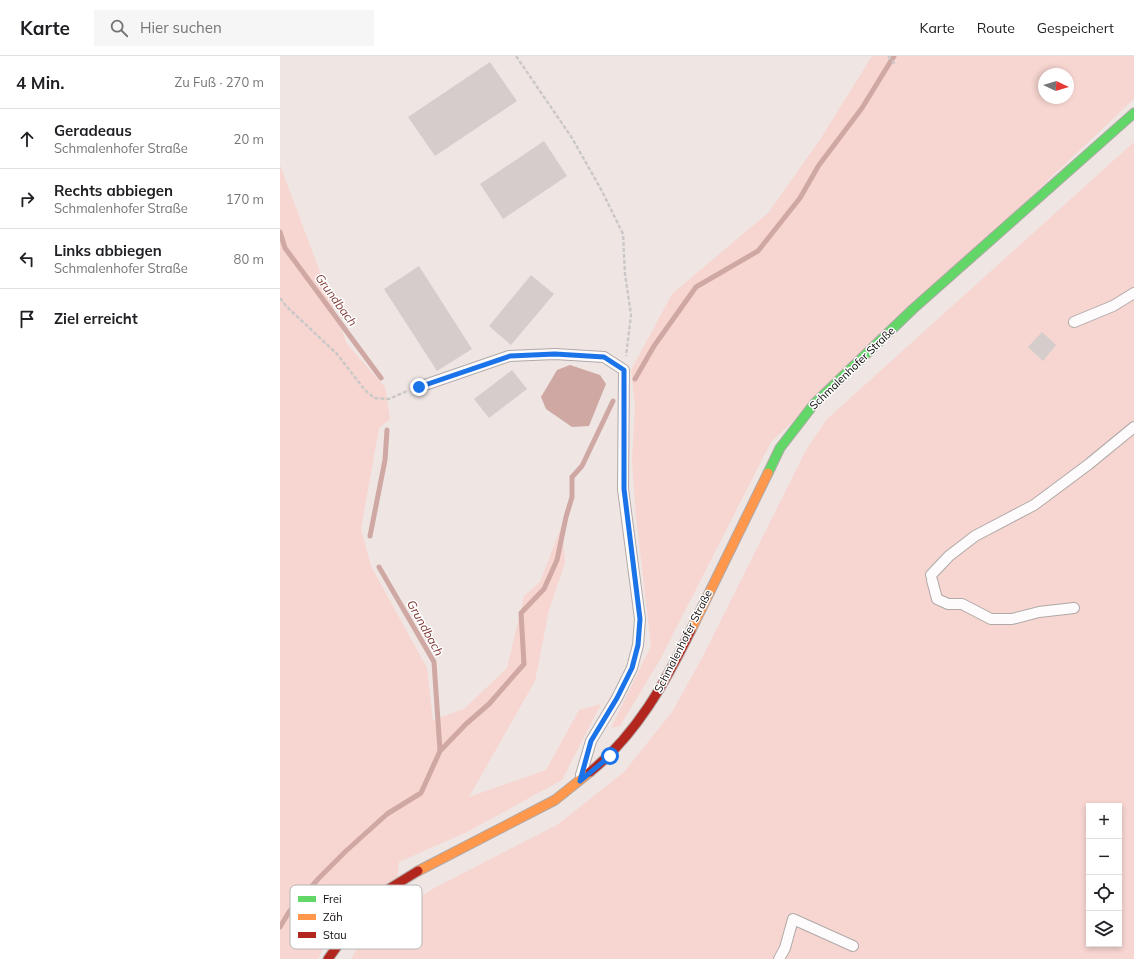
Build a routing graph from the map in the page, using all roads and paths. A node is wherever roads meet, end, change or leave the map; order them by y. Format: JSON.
{"nodes":[{"id":1,"x":516,"y":56,"type":"edge"},
{"id":2,"x":888,"y":56,"type":"edge"},
{"id":3,"x":895,"y":64,"type":"dead end"},
{"id":4,"x":1134,"y":113,"type":"edge"},
{"id":5,"x":1134,"y":293,"type":"edge"},
{"id":6,"x":280,"y":298,"type":"edge"},
{"id":7,"x":1074,"y":322,"type":"dead end"},
{"id":8,"x":624,"y":370,"type":"junction"},
{"id":9,"x":419,"y":387,"type":"joint"},
{"id":10,"x":1134,"y":427,"type":"edge"},
{"id":11,"x":1074,"y":608,"type":"dead end"},
{"id":12,"x":580,"y":781,"type":"junction"},
{"id":13,"x":395,"y":885,"type":"edge"},
{"id":14,"x":853,"y":946,"type":"dead end"},
{"id":15,"x":335,"y":949,"type":"edge"},
{"id":16,"x":328,"y":959,"type":"edge"},
{"id":17,"x":779,"y":959,"type":"edge"}],
"edges":[{"from":1,"to":8,"type":"path"},
{"from":2,"to":3,"type":"path"},
{"from":4,"to":12,"type":"main road","name":"Schmalenhofer Straße"},
{"from":5,"to":7,"type":"lane"},
{"from":6,"to":9,"type":"path"},
{"from":8,"to":9,"type":"lane"},
{"from":8,"to":12,"type":"lane"},
{"from":10,"to":11,"type":"lane"},
{"from":12,"to":13,"type":"main road","name":"Schmalenhofer Straße"},
{"from":14,"to":17,"type":"lane"},
{"from":15,"to":16,"type":"main road","name":"Schmalenhofer Straße"}]}
